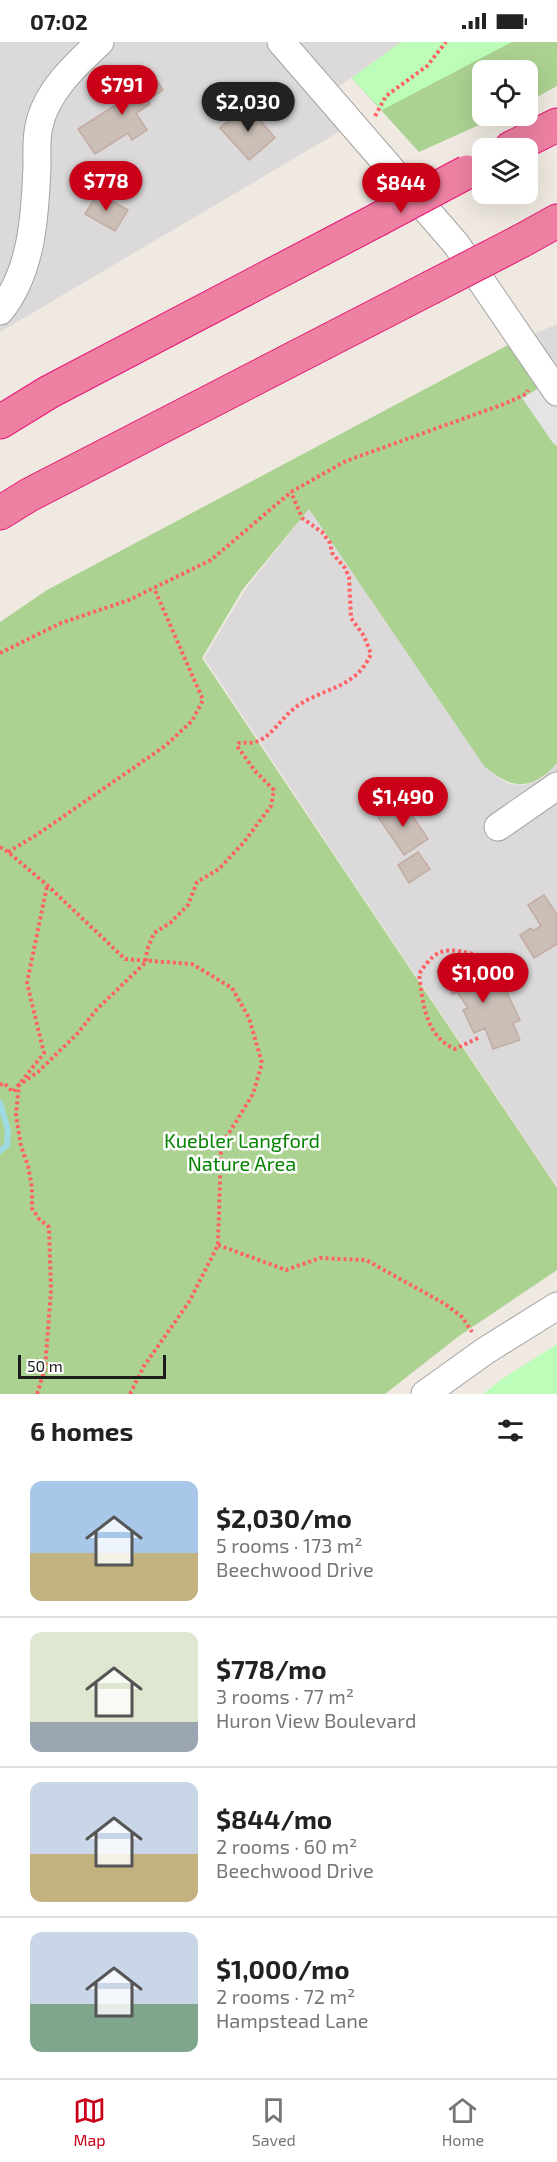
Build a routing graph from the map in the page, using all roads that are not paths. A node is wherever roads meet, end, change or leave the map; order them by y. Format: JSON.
{"nodes":[{"id":1,"x":100,"y":42,"type":"edge"},
{"id":2,"x":281,"y":42,"type":"edge"},
{"id":3,"x":557,"y":125,"type":"edge"},
{"id":4,"x":531,"y":138,"type":"edge"},
{"id":5,"x":472,"y":170,"type":"edge"},
{"id":6,"x":557,"y":222,"type":"edge"},
{"id":7,"x":0,"y":311,"type":"edge"},
{"id":8,"x":557,"y":392,"type":"edge"},
{"id":9,"x":0,"y":422,"type":"edge"},
{"id":10,"x":0,"y":513,"type":"edge"},
{"id":11,"x":557,"y":786,"type":"edge"},
{"id":12,"x":498,"y":827,"type":"dead end"},
{"id":13,"x":557,"y":1306,"type":"edge"},
{"id":14,"x":425,"y":1394,"type":"edge"}],
"edges":[{"from":1,"to":7,"type":"street"},
{"from":2,"to":8,"type":"street"},
{"from":3,"to":4,"type":"highway"},
{"from":5,"to":9,"type":"highway","bridge":true},
{"from":6,"to":10,"type":"highway","bridge":true},
{"from":11,"to":12,"type":"street"},
{"from":13,"to":14,"type":"street"}]}
